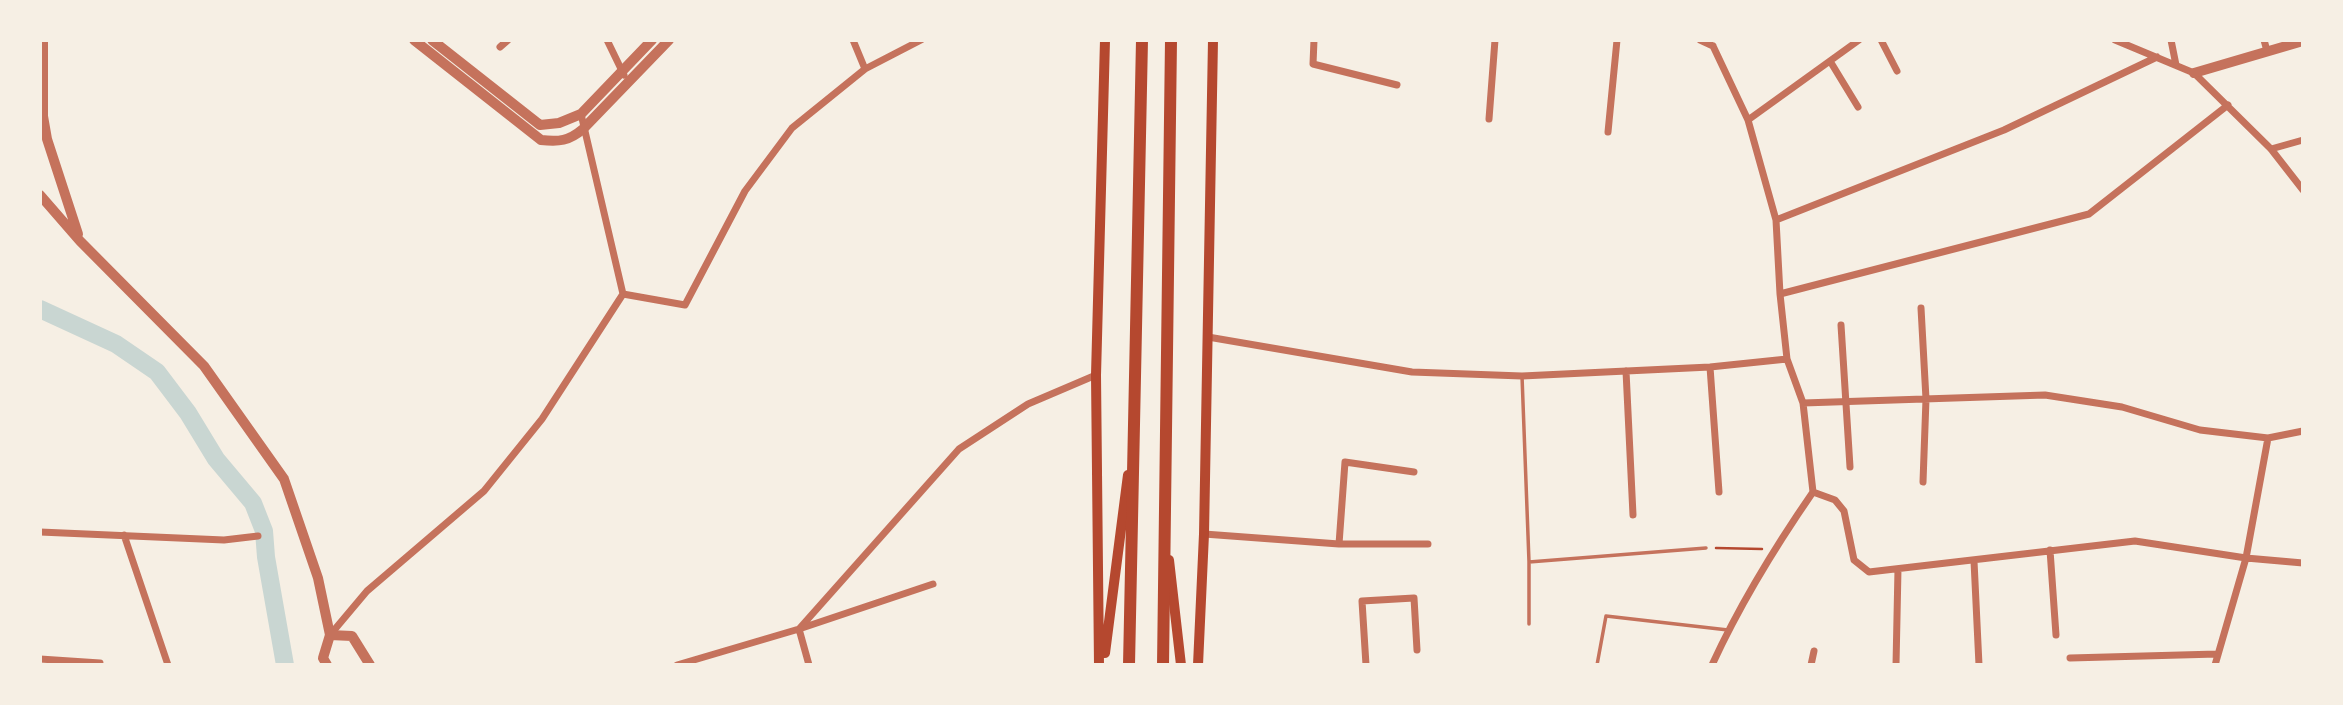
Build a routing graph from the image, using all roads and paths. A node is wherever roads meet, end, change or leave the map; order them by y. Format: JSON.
{"nodes":[{"id":1,"x":43,"y":40,"type":"edge"},
{"id":2,"x":414,"y":40,"type":"edge"},
{"id":3,"x":432,"y":40,"type":"edge"},
{"id":4,"x":508,"y":40,"type":"edge"},
{"id":5,"x":607,"y":40,"type":"edge"},
{"id":6,"x":652,"y":40,"type":"edge"},
{"id":7,"x":670,"y":40,"type":"edge"},
{"id":8,"x":853,"y":40,"type":"edge"},
{"id":9,"x":921,"y":40,"type":"edge"},
{"id":10,"x":1105,"y":40,"type":"edge"},
{"id":11,"x":1142,"y":40,"type":"edge"},
{"id":12,"x":1171,"y":40,"type":"edge"},
{"id":13,"x":1213,"y":40,"type":"edge"},
{"id":14,"x":1314,"y":40,"type":"edge"},
{"id":15,"x":1495,"y":40,"type":"edge"},
{"id":16,"x":1617,"y":40,"type":"edge"},
{"id":17,"x":1700,"y":40,"type":"edge"},
{"id":18,"x":1859,"y":40,"type":"edge"},
{"id":19,"x":1881,"y":40,"type":"edge"},
{"id":20,"x":2115,"y":40,"type":"edge"},
{"id":21,"x":2171,"y":40,"type":"edge"},
{"id":22,"x":2264,"y":40,"type":"edge"},
{"id":23,"x":2303,"y":41,"type":"edge"},
{"id":24,"x":1716,"y":43,"type":"edge"},
{"id":25,"x":500,"y":47,"type":"dead end"},
{"id":26,"x":2267,"y":51,"type":"junction"},
{"id":27,"x":2157,"y":57,"type":"junction"},
{"id":28,"x":1830,"y":61,"type":"junction"},
{"id":29,"x":2176,"y":65,"type":"junction"},
{"id":30,"x":865,"y":69,"type":"junction"},
{"id":31,"x":622,"y":70,"type":"junction"},
{"id":32,"x":1897,"y":71,"type":"dead end"},
{"id":33,"x":2194,"y":73,"type":"junction"},
{"id":34,"x":628,"y":82,"type":"junction"},
{"id":35,"x":1397,"y":85,"type":"dead end"},
{"id":36,"x":2228,"y":105,"type":"junction"},
{"id":37,"x":1858,"y":107,"type":"dead end"},
{"id":38,"x":581,"y":114,"type":"junction"},
{"id":39,"x":1489,"y":119,"type":"dead end"},
{"id":40,"x":1748,"y":120,"type":"junction"},
{"id":41,"x":583,"y":129,"type":"junction"},
{"id":42,"x":1608,"y":132,"type":"dead end"},
{"id":43,"x":2303,"y":140,"type":"edge"},
{"id":44,"x":2271,"y":149,"type":"junction"},
{"id":45,"x":2303,"y":190,"type":"edge"},
{"id":46,"x":40,"y":195,"type":"edge"},
{"id":47,"x":1776,"y":220,"type":"junction"},
{"id":48,"x":80,"y":241,"type":"junction"},
{"id":49,"x":623,"y":294,"type":"junction"},
{"id":50,"x":1780,"y":294,"type":"junction"},
{"id":51,"x":1921,"y":308,"type":"dead end"},
{"id":52,"x":1841,"y":325,"type":"dead end"},
{"id":53,"x":1208,"y":337,"type":"junction"},
{"id":54,"x":1787,"y":359,"type":"junction"},
{"id":55,"x":1710,"y":367,"type":"junction"},
{"id":56,"x":1626,"y":371,"type":"junction"},
{"id":57,"x":1096,"y":375,"type":"junction"},
{"id":58,"x":1522,"y":376,"type":"junction"},
{"id":59,"x":1926,"y":399,"type":"junction"},
{"id":60,"x":1846,"y":402,"type":"junction"},
{"id":61,"x":1803,"y":403,"type":"junction"},
{"id":62,"x":1134,"y":430,"type":"junction"},
{"id":63,"x":2303,"y":431,"type":"edge"},
{"id":64,"x":2268,"y":438,"type":"junction"},
{"id":65,"x":1850,"y":467,"type":"dead end"},
{"id":66,"x":1414,"y":472,"type":"dead end"},
{"id":67,"x":1923,"y":482,"type":"dead end"},
{"id":68,"x":1719,"y":492,"type":"dead end"},
{"id":69,"x":1814,"y":492,"type":"junction"},
{"id":70,"x":1633,"y":515,"type":"dead end"},
{"id":71,"x":40,"y":532,"type":"edge"},
{"id":72,"x":1204,"y":534,"type":"junction"},
{"id":73,"x":124,"y":535,"type":"junction"},
{"id":74,"x":258,"y":536,"type":"dead end"},
{"id":75,"x":1166,"y":537,"type":"junction"},
{"id":76,"x":1339,"y":544,"type":"junction"},
{"id":77,"x":1428,"y":544,"type":"dead end"},
{"id":78,"x":1706,"y":548,"type":"joint"},
{"id":79,"x":1774,"y":549,"type":"junction"},
{"id":80,"x":2050,"y":550,"type":"junction"},
{"id":81,"x":2246,"y":558,"type":"junction"},
{"id":82,"x":1974,"y":561,"type":"junction"},
{"id":83,"x":1529,"y":562,"type":"junction"},
{"id":84,"x":2303,"y":563,"type":"edge"},
{"id":85,"x":1898,"y":569,"type":"junction"},
{"id":86,"x":933,"y":584,"type":"dead end"},
{"id":87,"x":1529,"y":624,"type":"dead end"},
{"id":88,"x":799,"y":629,"type":"junction"},
{"id":89,"x":1728,"y":630,"type":"junction"},
{"id":90,"x":330,"y":635,"type":"junction"},
{"id":91,"x":2056,"y":635,"type":"dead end"},
{"id":92,"x":1417,"y":650,"type":"dead end"},
{"id":93,"x":1814,"y":651,"type":"dead end"},
{"id":94,"x":2217,"y":654,"type":"junction"},
{"id":95,"x":40,"y":659,"type":"edge"},
{"id":96,"x":2070,"y":659,"type":"dead end"},
{"id":97,"x":100,"y":663,"type":"dead end"},
{"id":98,"x":168,"y":665,"type":"edge"},
{"id":99,"x":327,"y":665,"type":"edge"},
{"id":100,"x":370,"y":665,"type":"edge"},
{"id":101,"x":677,"y":665,"type":"edge"},
{"id":102,"x":808,"y":665,"type":"edge"},
{"id":103,"x":1101,"y":665,"type":"edge"},
{"id":104,"x":1129,"y":665,"type":"edge"},
{"id":105,"x":1163,"y":665,"type":"edge"},
{"id":106,"x":1181,"y":665,"type":"edge"},
{"id":107,"x":1198,"y":665,"type":"edge"},
{"id":108,"x":1366,"y":665,"type":"edge"},
{"id":109,"x":1597,"y":665,"type":"edge"},
{"id":110,"x":1712,"y":665,"type":"edge"},
{"id":111,"x":1811,"y":665,"type":"edge"},
{"id":112,"x":1896,"y":665,"type":"edge"},
{"id":113,"x":1979,"y":665,"type":"edge"},
{"id":114,"x":2215,"y":665,"type":"edge"}],
"edges":[{"from":1,"to":48,"type":"street"},
{"from":2,"to":41,"type":"street"},
{"from":3,"to":38,"type":"street"},
{"from":4,"to":25,"type":"street"},
{"from":5,"to":31,"type":"street"},
{"from":6,"to":31,"type":"street"},
{"from":7,"to":34,"type":"street"},
{"from":8,"to":30,"type":"street"},
{"from":9,"to":30,"type":"street"},
{"from":10,"to":57,"type":"main road"},
{"from":11,"to":62,"type":"highway"},
{"from":12,"to":75,"type":"highway"},
{"from":13,"to":53,"type":"main road"},
{"from":14,"to":35,"type":"street"},
{"from":15,"to":39,"type":"street"},
{"from":16,"to":42,"type":"street"},
{"from":17,"to":24,"type":"street"},
{"from":18,"to":28,"type":"street"},
{"from":19,"to":32,"type":"street"},
{"from":20,"to":27,"type":"street"},
{"from":21,"to":29,"type":"street"},
{"from":22,"to":26,"type":"street"},
{"from":23,"to":26,"type":"street"},
{"from":24,"to":40,"type":"street"},
{"from":26,"to":33,"type":"street"},
{"from":27,"to":29,"type":"street"},
{"from":27,"to":47,"type":"street"},
{"from":28,"to":37,"type":"street"},
{"from":28,"to":40,"type":"street"},
{"from":29,"to":33,"type":"street"},
{"from":30,"to":49,"type":"street"},
{"from":31,"to":34,"type":"street"},
{"from":31,"to":38,"type":"street"},
{"from":33,"to":36,"type":"street"},
{"from":34,"to":41,"type":"street"},
{"from":36,"to":44,"type":"street"},
{"from":36,"to":50,"type":"street"},
{"from":38,"to":41,"type":"street"},
{"from":40,"to":47,"type":"street"},
{"from":41,"to":49,"type":"street"},
{"from":43,"to":44,"type":"street"},
{"from":44,"to":45,"type":"street"},
{"from":46,"to":48,"type":"street"},
{"from":47,"to":50,"type":"street"},
{"from":48,"to":90,"type":"street"},
{"from":49,"to":90,"type":"street"},
{"from":50,"to":54,"type":"street"},
{"from":51,"to":59,"type":"street"},
{"from":52,"to":60,"type":"street"},
{"from":53,"to":58,"type":"street"},
{"from":53,"to":72,"type":"main road"},
{"from":54,"to":55,"type":"street"},
{"from":54,"to":61,"type":"street"},
{"from":55,"to":56,"type":"street"},
{"from":55,"to":68,"type":"street"},
{"from":56,"to":58,"type":"street"},
{"from":56,"to":70,"type":"street"},
{"from":57,"to":88,"type":"street"},
{"from":57,"to":103,"type":"main road"},
{"from":58,"to":83,"type":"lane"},
{"from":59,"to":60,"type":"street"},
{"from":59,"to":64,"type":"street"},
{"from":59,"to":67,"type":"street"},
{"from":60,"to":61,"type":"street"},
{"from":60,"to":65,"type":"street"},
{"from":61,"to":69,"type":"street"},
{"from":62,"to":103,"type":"main road"},
{"from":62,"to":104,"type":"highway"},
{"from":63,"to":64,"type":"street"},
{"from":64,"to":81,"type":"street"},
{"from":66,"to":76,"type":"street"},
{"from":69,"to":79,"type":"street"},
{"from":69,"to":85,"type":"street"},
{"from":71,"to":73,"type":"street"},
{"from":72,"to":76,"type":"street"},
{"from":72,"to":107,"type":"main road"},
{"from":73,"to":74,"type":"street"},
{"from":73,"to":98,"type":"street"},
{"from":75,"to":105,"type":"highway"},
{"from":75,"to":106,"type":"main road"},
{"from":76,"to":77,"type":"street"},
{"from":78,"to":79,"type":"path"},
{"from":78,"to":83,"type":"lane"},
{"from":79,"to":89,"type":"street"},
{"from":80,"to":81,"type":"street"},
{"from":80,"to":82,"type":"street"},
{"from":80,"to":91,"type":"street"},
{"from":81,"to":84,"type":"street"},
{"from":81,"to":94,"type":"street"},
{"from":82,"to":85,"type":"street"},
{"from":82,"to":113,"type":"street"},
{"from":83,"to":87,"type":"lane"},
{"from":85,"to":112,"type":"street"},
{"from":86,"to":88,"type":"street"},
{"from":88,"to":101,"type":"street"},
{"from":88,"to":102,"type":"street"},
{"from":89,"to":109,"type":"lane"},
{"from":89,"to":110,"type":"street"},
{"from":90,"to":99,"type":"street"},
{"from":90,"to":100,"type":"street"},
{"from":92,"to":108,"type":"street"},
{"from":93,"to":111,"type":"street"},
{"from":94,"to":96,"type":"street"},
{"from":94,"to":114,"type":"street"},
{"from":95,"to":97,"type":"street"}]}
